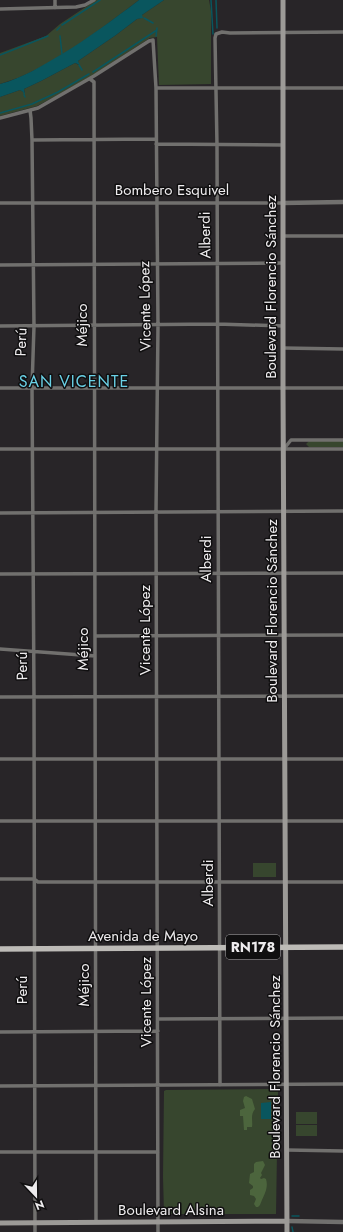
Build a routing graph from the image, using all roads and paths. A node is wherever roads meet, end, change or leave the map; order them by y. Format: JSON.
{"nodes":[{"id":1,"x":55,"y":0,"type":"edge"},
{"id":2,"x":94,"y":0,"type":"edge"},
{"id":3,"x":284,"y":0,"type":"edge"},
{"id":4,"x":55,"y":8,"type":"junction"},
{"id":5,"x":0,"y":9,"type":"edge"},
{"id":6,"x":343,"y":32,"type":"edge"},
{"id":7,"x":283,"y":33,"type":"junction"},
{"id":8,"x":90,"y":78,"type":"junction"},
{"id":9,"x":156,"y":88,"type":"junction"},
{"id":10,"x":216,"y":88,"type":"junction"},
{"id":11,"x":343,"y":88,"type":"edge"},
{"id":12,"x":283,"y":89,"type":"junction"},
{"id":13,"x":30,"y":110,"type":"junction"},
{"id":14,"x":0,"y":118,"type":"edge"},
{"id":15,"x":156,"y":139,"type":"junction"},
{"id":16,"x":32,"y":140,"type":"junction"},
{"id":17,"x":94,"y":140,"type":"junction"},
{"id":18,"x":156,"y":144,"type":"junction"},
{"id":19,"x":217,"y":145,"type":"junction"},
{"id":20,"x":283,"y":145,"type":"junction"},
{"id":21,"x":32,"y":202,"type":"junction"},
{"id":22,"x":93,"y":202,"type":"junction"},
{"id":23,"x":156,"y":202,"type":"junction"},
{"id":24,"x":343,"y":202,"type":"edge"},
{"id":25,"x":0,"y":203,"type":"edge"},
{"id":26,"x":216,"y":203,"type":"junction"},
{"id":27,"x":283,"y":203,"type":"junction"},
{"id":28,"x":283,"y":236,"type":"junction"},
{"id":29,"x":343,"y":236,"type":"edge"},
{"id":30,"x":283,"y":263,"type":"junction"},
{"id":31,"x":33,"y":264,"type":"junction"},
{"id":32,"x":156,"y":264,"type":"junction"},
{"id":33,"x":217,"y":264,"type":"junction"},
{"id":34,"x":0,"y":265,"type":"edge"},
{"id":35,"x":94,"y":265,"type":"junction"},
{"id":36,"x":217,"y":324,"type":"junction"},
{"id":37,"x":158,"y":325,"type":"junction"},
{"id":38,"x":0,"y":326,"type":"edge"},
{"id":39,"x":34,"y":326,"type":"junction"},
{"id":40,"x":94,"y":326,"type":"junction"},
{"id":41,"x":283,"y":326,"type":"junction"},
{"id":42,"x":283,"y":348,"type":"junction"},
{"id":43,"x":343,"y":349,"type":"edge"},
{"id":44,"x":32,"y":387,"type":"junction"},
{"id":45,"x":0,"y":388,"type":"edge"},
{"id":46,"x":94,"y":388,"type":"junction"},
{"id":47,"x":158,"y":388,"type":"junction"},
{"id":48,"x":218,"y":388,"type":"junction"},
{"id":49,"x":283,"y":388,"type":"junction"},
{"id":50,"x":343,"y":388,"type":"edge"},
{"id":51,"x":343,"y":440,"type":"edge"},
{"id":52,"x":0,"y":449,"type":"edge"},
{"id":53,"x":94,"y":449,"type":"junction"},
{"id":54,"x":157,"y":449,"type":"junction"},
{"id":55,"x":218,"y":449,"type":"junction"},
{"id":56,"x":343,"y":449,"type":"edge"},
{"id":57,"x":32,"y":450,"type":"junction"},
{"id":58,"x":283,"y":450,"type":"junction"},
{"id":59,"x":284,"y":511,"type":"junction"},
{"id":60,"x":343,"y":511,"type":"edge"},
{"id":61,"x":33,"y":512,"type":"junction"},
{"id":62,"x":94,"y":512,"type":"junction"},
{"id":63,"x":156,"y":512,"type":"junction"},
{"id":64,"x":218,"y":512,"type":"junction"},
{"id":65,"x":0,"y":513,"type":"edge"},
{"id":66,"x":33,"y":573,"type":"junction"},
{"id":67,"x":343,"y":573,"type":"edge"},
{"id":68,"x":0,"y":574,"type":"edge"},
{"id":69,"x":95,"y":574,"type":"junction"},
{"id":70,"x":157,"y":574,"type":"junction"},
{"id":71,"x":218,"y":574,"type":"junction"},
{"id":72,"x":284,"y":574,"type":"junction"},
{"id":73,"x":284,"y":635,"type":"junction"},
{"id":74,"x":343,"y":635,"type":"edge"},
{"id":75,"x":95,"y":636,"type":"junction"},
{"id":76,"x":157,"y":636,"type":"junction"},
{"id":77,"x":218,"y":636,"type":"junction"},
{"id":78,"x":0,"y":650,"type":"edge"},
{"id":79,"x":33,"y":652,"type":"junction"},
{"id":80,"x":95,"y":656,"type":"junction"},
{"id":81,"x":284,"y":696,"type":"junction"},
{"id":82,"x":343,"y":696,"type":"edge"},
{"id":83,"x":0,"y":697,"type":"edge"},
{"id":84,"x":34,"y":697,"type":"junction"},
{"id":85,"x":95,"y":697,"type":"junction"},
{"id":86,"x":157,"y":697,"type":"junction"},
{"id":87,"x":218,"y":697,"type":"junction"},
{"id":88,"x":95,"y":758,"type":"junction"},
{"id":89,"x":0,"y":759,"type":"edge"},
{"id":90,"x":34,"y":759,"type":"junction"},
{"id":91,"x":157,"y":759,"type":"junction"},
{"id":92,"x":219,"y":759,"type":"junction"},
{"id":93,"x":285,"y":759,"type":"junction"},
{"id":94,"x":343,"y":759,"type":"edge"},
{"id":95,"x":95,"y":820,"type":"junction"},
{"id":96,"x":157,"y":820,"type":"junction"},
{"id":97,"x":220,"y":820,"type":"junction"},
{"id":98,"x":0,"y":821,"type":"edge"},
{"id":99,"x":34,"y":821,"type":"junction"},
{"id":100,"x":285,"y":821,"type":"junction"},
{"id":101,"x":343,"y":821,"type":"edge"},
{"id":102,"x":0,"y":879,"type":"edge"},
{"id":103,"x":34,"y":880,"type":"junction"},
{"id":104,"x":96,"y":882,"type":"junction"},
{"id":105,"x":157,"y":882,"type":"junction"},
{"id":106,"x":220,"y":882,"type":"junction"},
{"id":107,"x":285,"y":882,"type":"junction"},
{"id":108,"x":343,"y":882,"type":"edge"},
{"id":109,"x":286,"y":946,"type":"junction"},
{"id":110,"x":343,"y":946,"type":"edge"},
{"id":111,"x":220,"y":947,"type":"junction"},
{"id":112,"x":96,"y":948,"type":"junction"},
{"id":113,"x":158,"y":948,"type":"junction"},
{"id":114,"x":0,"y":949,"type":"edge"},
{"id":115,"x":34,"y":949,"type":"junction"},
{"id":116,"x":287,"y":1018,"type":"junction"},
{"id":117,"x":343,"y":1018,"type":"edge"},
{"id":118,"x":158,"y":1019,"type":"junction"},
{"id":119,"x":220,"y":1019,"type":"junction"},
{"id":120,"x":158,"y":1031,"type":"junction"},
{"id":121,"x":0,"y":1032,"type":"edge"},
{"id":122,"x":34,"y":1032,"type":"junction"},
{"id":123,"x":96,"y":1032,"type":"junction"},
{"id":124,"x":286,"y":1084,"type":"junction"},
{"id":125,"x":343,"y":1084,"type":"edge"},
{"id":126,"x":35,"y":1085,"type":"junction"},
{"id":127,"x":96,"y":1085,"type":"junction"},
{"id":128,"x":158,"y":1085,"type":"junction"},
{"id":129,"x":220,"y":1085,"type":"junction"},
{"id":130,"x":0,"y":1086,"type":"edge"},
{"id":131,"x":287,"y":1150,"type":"junction"},
{"id":132,"x":343,"y":1151,"type":"edge"},
{"id":133,"x":0,"y":1152,"type":"edge"},
{"id":134,"x":34,"y":1152,"type":"junction"},
{"id":135,"x":158,"y":1152,"type":"junction"},
{"id":136,"x":97,"y":1153,"type":"junction"},
{"id":137,"x":158,"y":1221,"type":"junction"},
{"id":138,"x":287,"y":1221,"type":"junction"},
{"id":139,"x":35,"y":1222,"type":"junction"},
{"id":140,"x":96,"y":1222,"type":"junction"},
{"id":141,"x":343,"y":1222,"type":"edge"},
{"id":142,"x":0,"y":1223,"type":"edge"},
{"id":143,"x":35,"y":1232,"type":"edge"},
{"id":144,"x":158,"y":1232,"type":"edge"},
{"id":145,"x":287,"y":1232,"type":"edge"}],
"edges":[{"from":1,"to":4,"type":"street"},
{"from":2,"to":4,"type":"street"},
{"from":3,"to":7,"type":"main road","name":"Boulevard Florencio Sánchez"},
{"from":4,"to":5,"type":"street"},
{"from":6,"to":7,"type":"street"},
{"from":7,"to":10,"type":"street","name":"Alberdi"},
{"from":7,"to":12,"type":"main road","name":"Boulevard Florencio Sánchez"},
{"from":8,"to":9,"type":"street","name":"Vicente López"},
{"from":8,"to":13,"type":"street"},
{"from":8,"to":17,"type":"street","name":"Méjico"},
{"from":9,"to":10,"type":"street"},
{"from":9,"to":15,"type":"street","name":"Vicente López"},
{"from":10,"to":12,"type":"street"},
{"from":10,"to":19,"type":"street","name":"Alberdi"},
{"from":11,"to":12,"type":"street"},
{"from":12,"to":20,"type":"main road","name":"Boulevard Florencio Sánchez"},
{"from":13,"to":14,"type":"street"},
{"from":13,"to":16,"type":"street","name":"Perú"},
{"from":15,"to":17,"type":"street"},
{"from":15,"to":18,"type":"street","name":"Vicente López"},
{"from":16,"to":17,"type":"street"},
{"from":16,"to":21,"type":"street","name":"Perú"},
{"from":17,"to":22,"type":"street","name":"Méjico"},
{"from":18,"to":19,"type":"street"},
{"from":18,"to":23,"type":"street","name":"Vicente López"},
{"from":19,"to":20,"type":"street"},
{"from":19,"to":26,"type":"street","name":"Alberdi"},
{"from":20,"to":27,"type":"main road","name":"Boulevard Florencio Sánchez"},
{"from":21,"to":22,"type":"street","name":"Bombero Esquivel"},
{"from":21,"to":25,"type":"street","name":"Bombero Esquivel"},
{"from":21,"to":31,"type":"street","name":"Perú"},
{"from":22,"to":23,"type":"street","name":"Bombero Esquivel"},
{"from":22,"to":35,"type":"street","name":"Méjico"},
{"from":23,"to":26,"type":"street","name":"Bombero Esquivel"},
{"from":23,"to":32,"type":"street","name":"Vicente López"},
{"from":24,"to":27,"type":"street","name":"Bombero Esquivel"},
{"from":26,"to":27,"type":"street","name":"Bombero Esquivel"},
{"from":26,"to":33,"type":"street","name":"Alberdi"},
{"from":27,"to":28,"type":"main road","name":"Boulevard Florencio Sánchez"},
{"from":28,"to":29,"type":"street"},
{"from":28,"to":30,"type":"main road","name":"Boulevard Florencio Sánchez"},
{"from":30,"to":33,"type":"street"},
{"from":30,"to":41,"type":"main road","name":"Boulevard Florencio Sánchez"},
{"from":31,"to":34,"type":"street"},
{"from":31,"to":35,"type":"street"},
{"from":31,"to":39,"type":"street","name":"Perú"},
{"from":32,"to":33,"type":"street"},
{"from":32,"to":35,"type":"street"},
{"from":32,"to":37,"type":"street","name":"Vicente López"},
{"from":33,"to":36,"type":"street","name":"Alberdi"},
{"from":35,"to":40,"type":"street","name":"Méjico"},
{"from":36,"to":37,"type":"street"},
{"from":36,"to":41,"type":"street"},
{"from":36,"to":48,"type":"street","name":"Alberdi"},
{"from":37,"to":40,"type":"street"},
{"from":37,"to":47,"type":"street","name":"Vicente López"},
{"from":38,"to":39,"type":"street"},
{"from":39,"to":40,"type":"street"},
{"from":39,"to":44,"type":"street","name":"Perú"},
{"from":40,"to":46,"type":"street","name":"Méjico"},
{"from":41,"to":42,"type":"main road","name":"Boulevard Florencio Sánchez"},
{"from":42,"to":43,"type":"street"},
{"from":42,"to":49,"type":"main road","name":"Boulevard Florencio Sánchez"},
{"from":44,"to":45,"type":"street"},
{"from":44,"to":46,"type":"street"},
{"from":44,"to":57,"type":"street","name":"Perú"},
{"from":46,"to":47,"type":"street"},
{"from":46,"to":53,"type":"street","name":"Méjico"},
{"from":47,"to":48,"type":"street"},
{"from":47,"to":54,"type":"street","name":"Vicente López"},
{"from":48,"to":49,"type":"street"},
{"from":48,"to":55,"type":"street","name":"Alberdi"},
{"from":49,"to":50,"type":"street"},
{"from":49,"to":58,"type":"main road","name":"Boulevard Florencio Sánchez"},
{"from":51,"to":58,"type":"street"},
{"from":52,"to":57,"type":"street"},
{"from":53,"to":54,"type":"street"},
{"from":53,"to":57,"type":"street"},
{"from":53,"to":62,"type":"street","name":"Méjico"},
{"from":54,"to":55,"type":"street"},
{"from":54,"to":63,"type":"street","name":"Vicente López"},
{"from":55,"to":58,"type":"street"},
{"from":55,"to":64,"type":"street","name":"Alberdi"},
{"from":56,"to":58,"type":"street"},
{"from":57,"to":61,"type":"street","name":"Perú"},
{"from":58,"to":59,"type":"main road","name":"Boulevard Florencio Sánchez"},
{"from":59,"to":60,"type":"street"},
{"from":59,"to":64,"type":"street"},
{"from":59,"to":72,"type":"main road","name":"Boulevard Florencio Sánchez"},
{"from":61,"to":62,"type":"street"},
{"from":61,"to":65,"type":"street"},
{"from":61,"to":66,"type":"street","name":"Perú"},
{"from":62,"to":63,"type":"street"},
{"from":62,"to":69,"type":"street","name":"Méjico"},
{"from":63,"to":64,"type":"street"},
{"from":63,"to":70,"type":"street","name":"Vicente López"},
{"from":64,"to":71,"type":"street","name":"Alberdi"},
{"from":66,"to":68,"type":"street"},
{"from":66,"to":69,"type":"street"},
{"from":66,"to":79,"type":"street","name":"Perú"},
{"from":67,"to":72,"type":"street"},
{"from":69,"to":70,"type":"street"},
{"from":69,"to":75,"type":"street","name":"Méjico"},
{"from":70,"to":71,"type":"street"},
{"from":70,"to":76,"type":"street","name":"Vicente López"},
{"from":71,"to":72,"type":"street"},
{"from":71,"to":77,"type":"street","name":"Alberdi"},
{"from":72,"to":73,"type":"main road","name":"Boulevard Florencio Sánchez"},
{"from":73,"to":74,"type":"street"},
{"from":73,"to":77,"type":"street"},
{"from":73,"to":81,"type":"main road","name":"Boulevard Florencio Sánchez"},
{"from":75,"to":76,"type":"street"},
{"from":75,"to":80,"type":"street","name":"Méjico"},
{"from":76,"to":77,"type":"street"},
{"from":76,"to":86,"type":"street","name":"Vicente López"},
{"from":77,"to":87,"type":"street","name":"Alberdi"},
{"from":78,"to":79,"type":"street"},
{"from":79,"to":80,"type":"street"},
{"from":79,"to":84,"type":"street","name":"Perú"},
{"from":80,"to":85,"type":"street","name":"Méjico"},
{"from":81,"to":82,"type":"street"},
{"from":81,"to":87,"type":"street"},
{"from":81,"to":93,"type":"main road","name":"Boulevard Florencio Sánchez"},
{"from":83,"to":84,"type":"street"},
{"from":84,"to":85,"type":"street"},
{"from":84,"to":90,"type":"street","name":"Perú"},
{"from":85,"to":86,"type":"street"},
{"from":85,"to":88,"type":"street","name":"Méjico"},
{"from":86,"to":87,"type":"street"},
{"from":86,"to":91,"type":"street","name":"Vicente López"},
{"from":87,"to":92,"type":"street","name":"Alberdi"},
{"from":88,"to":90,"type":"street"},
{"from":88,"to":91,"type":"street"},
{"from":88,"to":95,"type":"street","name":"Méjico"},
{"from":89,"to":90,"type":"street"},
{"from":90,"to":99,"type":"street","name":"Perú"},
{"from":91,"to":92,"type":"street"},
{"from":91,"to":96,"type":"street","name":"Vicente López"},
{"from":92,"to":93,"type":"street"},
{"from":92,"to":97,"type":"street","name":"Alberdi"},
{"from":93,"to":94,"type":"street"},
{"from":93,"to":100,"type":"main road","name":"Boulevard Florencio Sánchez"},
{"from":95,"to":96,"type":"street"},
{"from":95,"to":99,"type":"street"},
{"from":95,"to":104,"type":"street","name":"Méjico"},
{"from":96,"to":97,"type":"street"},
{"from":96,"to":105,"type":"street","name":"Vicente López"},
{"from":97,"to":100,"type":"street"},
{"from":97,"to":106,"type":"street","name":"Alberdi"},
{"from":98,"to":99,"type":"street"},
{"from":99,"to":103,"type":"street","name":"Perú"},
{"from":100,"to":101,"type":"street"},
{"from":100,"to":107,"type":"main road","name":"Boulevard Florencio Sánchez"},
{"from":102,"to":103,"type":"street"},
{"from":103,"to":104,"type":"street"},
{"from":103,"to":115,"type":"street","name":"Perú"},
{"from":104,"to":105,"type":"street"},
{"from":104,"to":112,"type":"street","name":"Méjico"},
{"from":105,"to":106,"type":"street"},
{"from":105,"to":113,"type":"street","name":"Vicente López"},
{"from":106,"to":107,"type":"street"},
{"from":106,"to":111,"type":"street","name":"Alberdi"},
{"from":107,"to":108,"type":"street"},
{"from":107,"to":109,"type":"main road","name":"Boulevard Florencio Sánchez"},
{"from":109,"to":110,"type":"main road","number":"RN178"},
{"from":109,"to":111,"type":"main road","name":"Avenida de Mayo","number":"RN178"},
{"from":109,"to":116,"type":"main road","name":"Boulevard Florencio Sánchez"},
{"from":111,"to":113,"type":"main road","name":"Avenida de Mayo","number":"RN178"},
{"from":111,"to":119,"type":"street","name":"Alberdi"},
{"from":112,"to":113,"type":"main road","name":"Avenida de Mayo","number":"RN178"},
{"from":112,"to":115,"type":"main road","name":"Avenida de Mayo","number":"RN178"},
{"from":112,"to":123,"type":"street","name":"Méjico"},
{"from":113,"to":118,"type":"street","name":"Vicente López"},
{"from":114,"to":115,"type":"main road","name":"Avenida de Mayo","number":"RN178"},
{"from":115,"to":122,"type":"street","name":"Perú"},
{"from":116,"to":117,"type":"street"},
{"from":116,"to":119,"type":"street"},
{"from":116,"to":124,"type":"main road","name":"Boulevard Florencio Sánchez"},
{"from":118,"to":119,"type":"street"},
{"from":118,"to":120,"type":"street","name":"Vicente López"},
{"from":119,"to":129,"type":"street","name":"Alberdi"},
{"from":120,"to":123,"type":"street"},
{"from":120,"to":128,"type":"street","name":"Vicente López"},
{"from":121,"to":122,"type":"street"},
{"from":122,"to":123,"type":"street"},
{"from":122,"to":126,"type":"street","name":"Perú"},
{"from":123,"to":127,"type":"street","name":"Méjico"},
{"from":124,"to":125,"type":"street"},
{"from":124,"to":129,"type":"street"},
{"from":124,"to":131,"type":"main road","name":"Boulevard Florencio Sánchez"},
{"from":126,"to":127,"type":"street"},
{"from":126,"to":130,"type":"street"},
{"from":126,"to":134,"type":"street","name":"Perú"},
{"from":127,"to":128,"type":"street"},
{"from":127,"to":136,"type":"street","name":"Méjico"},
{"from":128,"to":129,"type":"street"},
{"from":128,"to":135,"type":"street","name":"Vicente López"},
{"from":131,"to":132,"type":"street"},
{"from":131,"to":138,"type":"main road","name":"Boulevard Florencio Sánchez"},
{"from":133,"to":134,"type":"street"},
{"from":134,"to":136,"type":"street"},
{"from":134,"to":139,"type":"street","name":"Perú"},
{"from":135,"to":136,"type":"street"},
{"from":135,"to":137,"type":"street","name":"Vicente López"},
{"from":136,"to":140,"type":"street","name":"Méjico"},
{"from":137,"to":138,"type":"main road","name":"Boulevard Alsina"},
{"from":137,"to":140,"type":"main road","name":"Boulevard Alsina"},
{"from":137,"to":144,"type":"street","name":"Vicente López"},
{"from":138,"to":141,"type":"street","name":"Boulevard Alsina"},
{"from":138,"to":145,"type":"main road","name":"Boulevard Florencio Sánchez"},
{"from":139,"to":140,"type":"main road","name":"Boulevard Alsina"},
{"from":139,"to":142,"type":"main road","name":"Boulevard Alsina"},
{"from":139,"to":143,"type":"street","name":"Perú"}]}
